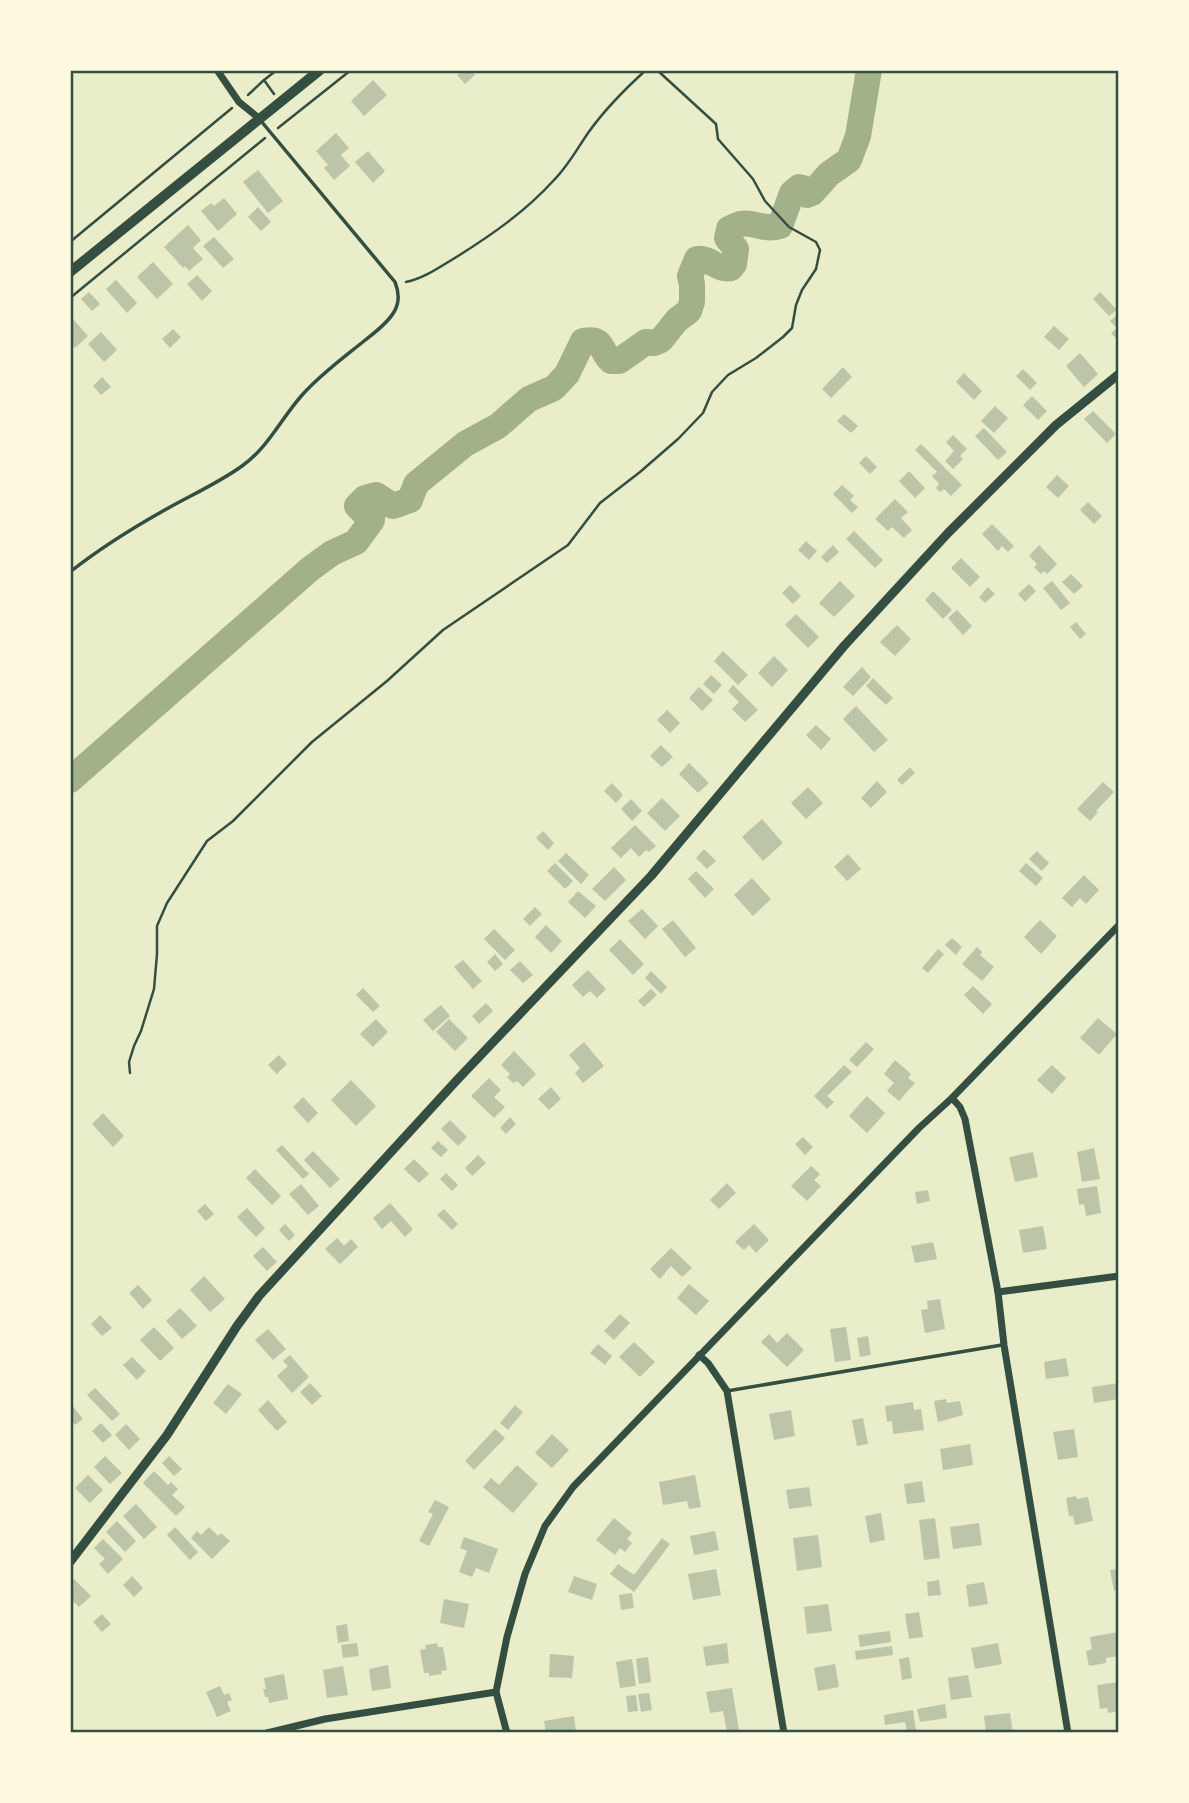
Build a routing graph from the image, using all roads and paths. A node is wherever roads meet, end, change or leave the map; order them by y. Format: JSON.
{"nodes":[{"id":1,"x":217,"y":70,"type":"edge"},
{"id":2,"x":277,"y":70,"type":"edge"},
{"id":3,"x":320,"y":70,"type":"edge"},
{"id":4,"x":351,"y":70,"type":"edge"},
{"id":5,"x":646,"y":70,"type":"edge"},
{"id":6,"x":657,"y":70,"type":"edge"},
{"id":7,"x":264,"y":80,"type":"dead end"},
{"id":8,"x":239,"y":102,"type":"junction"},
{"id":9,"x":260,"y":119,"type":"junction"},
{"id":10,"x":271,"y":134,"type":"junction"},
{"id":11,"x":70,"y":242,"type":"edge"},
{"id":12,"x":70,"y":272,"type":"edge"},
{"id":13,"x":395,"y":282,"type":"junction"},
{"id":14,"x":70,"y":298,"type":"edge"},
{"id":15,"x":1119,"y":374,"type":"edge"},
{"id":16,"x":70,"y":572,"type":"edge"},
{"id":17,"x":1119,"y":925,"type":"edge"},
{"id":18,"x":130,"y":1073,"type":"dead end"},
{"id":19,"x":953,"y":1098,"type":"junction"},
{"id":20,"x":1119,"y":1276,"type":"edge"},
{"id":21,"x":998,"y":1292,"type":"junction"},
{"id":22,"x":1004,"y":1345,"type":"junction"},
{"id":23,"x":699,"y":1355,"type":"junction"},
{"id":24,"x":727,"y":1391,"type":"junction"},
{"id":25,"x":70,"y":1562,"type":"edge"},
{"id":26,"x":496,"y":1692,"type":"junction"},
{"id":27,"x":267,"y":1733,"type":"edge"},
{"id":28,"x":507,"y":1733,"type":"edge"},
{"id":29,"x":784,"y":1733,"type":"edge"},
{"id":30,"x":1068,"y":1733,"type":"edge"}],
"edges":[{"from":1,"to":8,"type":"street"},
{"from":2,"to":7,"type":"path"},
{"from":3,"to":9,"type":"main road"},
{"from":4,"to":10,"type":"path"},
{"from":5,"to":13,"type":"path"},
{"from":6,"to":18,"type":"path"},
{"from":8,"to":9,"type":"street"},
{"from":8,"to":11,"type":"path"},
{"from":9,"to":10,"type":"lane"},
{"from":9,"to":12,"type":"main road"},
{"from":10,"to":13,"type":"lane"},
{"from":10,"to":14,"type":"path"},
{"from":13,"to":16,"type":"lane"},
{"from":15,"to":25,"type":"street"},
{"from":17,"to":19,"type":"street"},
{"from":19,"to":21,"type":"street"},
{"from":19,"to":23,"type":"street"},
{"from":20,"to":21,"type":"street"},
{"from":21,"to":22,"type":"street"},
{"from":22,"to":24,"type":"lane"},
{"from":22,"to":30,"type":"street"},
{"from":23,"to":24,"type":"street"},
{"from":23,"to":26,"type":"street"},
{"from":24,"to":29,"type":"street"},
{"from":26,"to":27,"type":"street"},
{"from":26,"to":28,"type":"street"}]}
